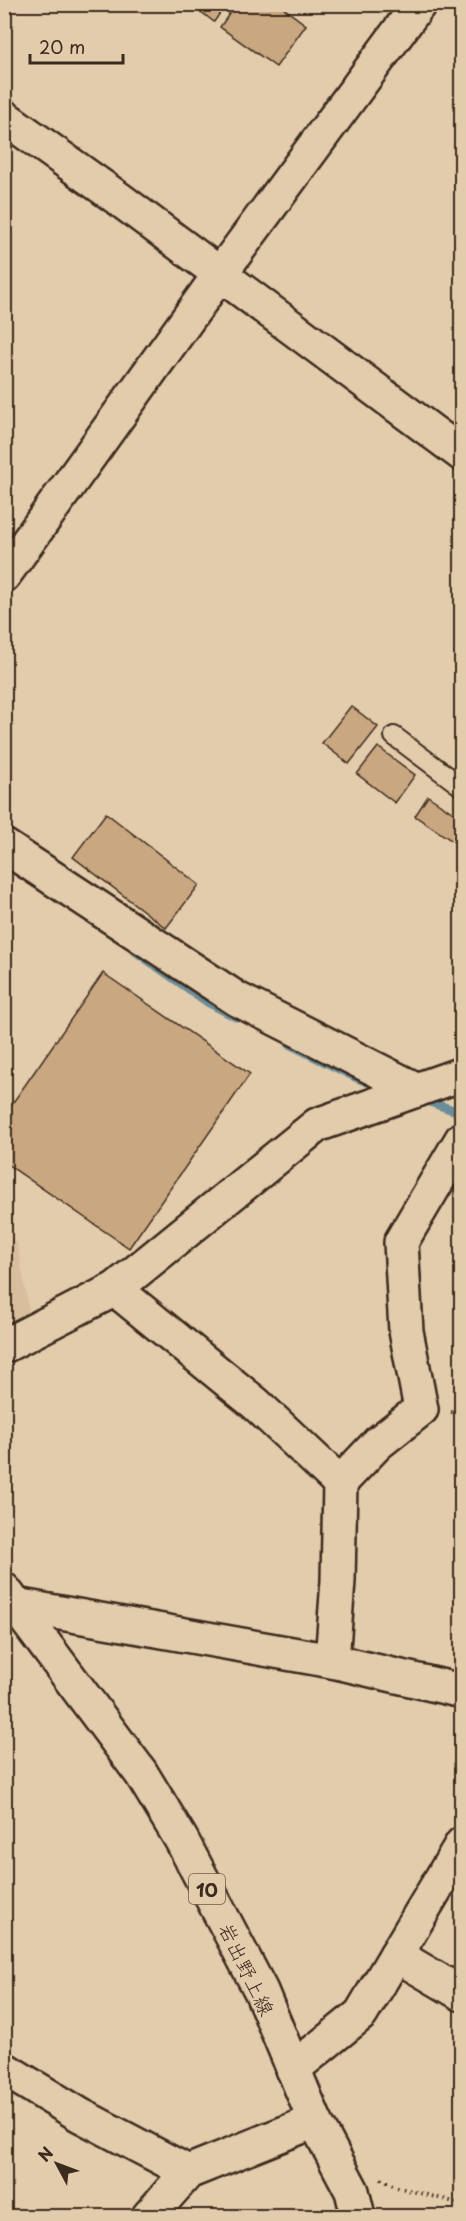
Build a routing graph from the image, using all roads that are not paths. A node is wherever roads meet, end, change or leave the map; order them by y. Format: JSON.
{"nodes":[{"id":1,"x":419,"y":4,"type":"edge"},
{"id":2,"x":4,"y":117,"type":"edge"},
{"id":3,"x":220,"y":274,"type":"junction"},
{"id":4,"x":462,"y":454,"type":"edge"},
{"id":5,"x":4,"y":575,"type":"edge"},
{"id":6,"x":394,"y":736,"type":"dead end"},
{"id":7,"x":462,"y":787,"type":"edge"},
{"id":8,"x":4,"y":846,"type":"edge"},
{"id":9,"x":462,"y":1074,"type":"edge"},
{"id":10,"x":417,"y":1090,"type":"junction"},
{"id":11,"x":462,"y":1139,"type":"edge"},
{"id":12,"x":115,"y":1288,"type":"junction"},
{"id":13,"x":4,"y":1346,"type":"edge"},
{"id":14,"x":340,"y":1483,"type":"junction"},
{"id":15,"x":8,"y":1599,"type":"edge"},
{"id":16,"x":332,"y":1660,"type":"junction"},
{"id":17,"x":462,"y":1691,"type":"edge"},
{"id":18,"x":462,"y":1844,"type":"edge"},
{"id":19,"x":449,"y":1893,"type":"edge"},
{"id":20,"x":396,"y":1955,"type":"junction"},
{"id":21,"x":462,"y":1994,"type":"edge"},
{"id":22,"x":4,"y":2069,"type":"edge"},
{"id":23,"x":293,"y":2069,"type":"junction"},
{"id":24,"x":315,"y":2121,"type":"junction"},
{"id":25,"x":188,"y":2172,"type":"junction"},
{"id":26,"x":149,"y":2217,"type":"edge"},
{"id":27,"x":358,"y":2217,"type":"edge"}],
"edges":[{"from":1,"to":3,"type":"street"},
{"from":2,"to":3,"type":"street"},
{"from":3,"to":4,"type":"street"},
{"from":3,"to":5,"type":"street"},
{"from":6,"to":7,"type":"lane"},
{"from":8,"to":10,"type":"street"},
{"from":9,"to":10,"type":"street"},
{"from":10,"to":12,"type":"street"},
{"from":11,"to":14,"type":"street"},
{"from":12,"to":13,"type":"street"},
{"from":12,"to":14,"type":"street"},
{"from":14,"to":16,"type":"street"},
{"from":15,"to":16,"type":"street"},
{"from":15,"to":23,"type":"street","name":"岩出野上線","number":"10"},
{"from":16,"to":17,"type":"street"},
{"from":18,"to":19,"type":"street"},
{"from":19,"to":20,"type":"street"},
{"from":20,"to":21,"type":"street"},
{"from":20,"to":23,"type":"street"},
{"from":22,"to":25,"type":"street"},
{"from":23,"to":24,"type":"street","name":"岩出野上線","number":"10"},
{"from":24,"to":25,"type":"street"},
{"from":24,"to":27,"type":"street","name":"岩出野上線","number":"10"},
{"from":25,"to":26,"type":"street"}]}
